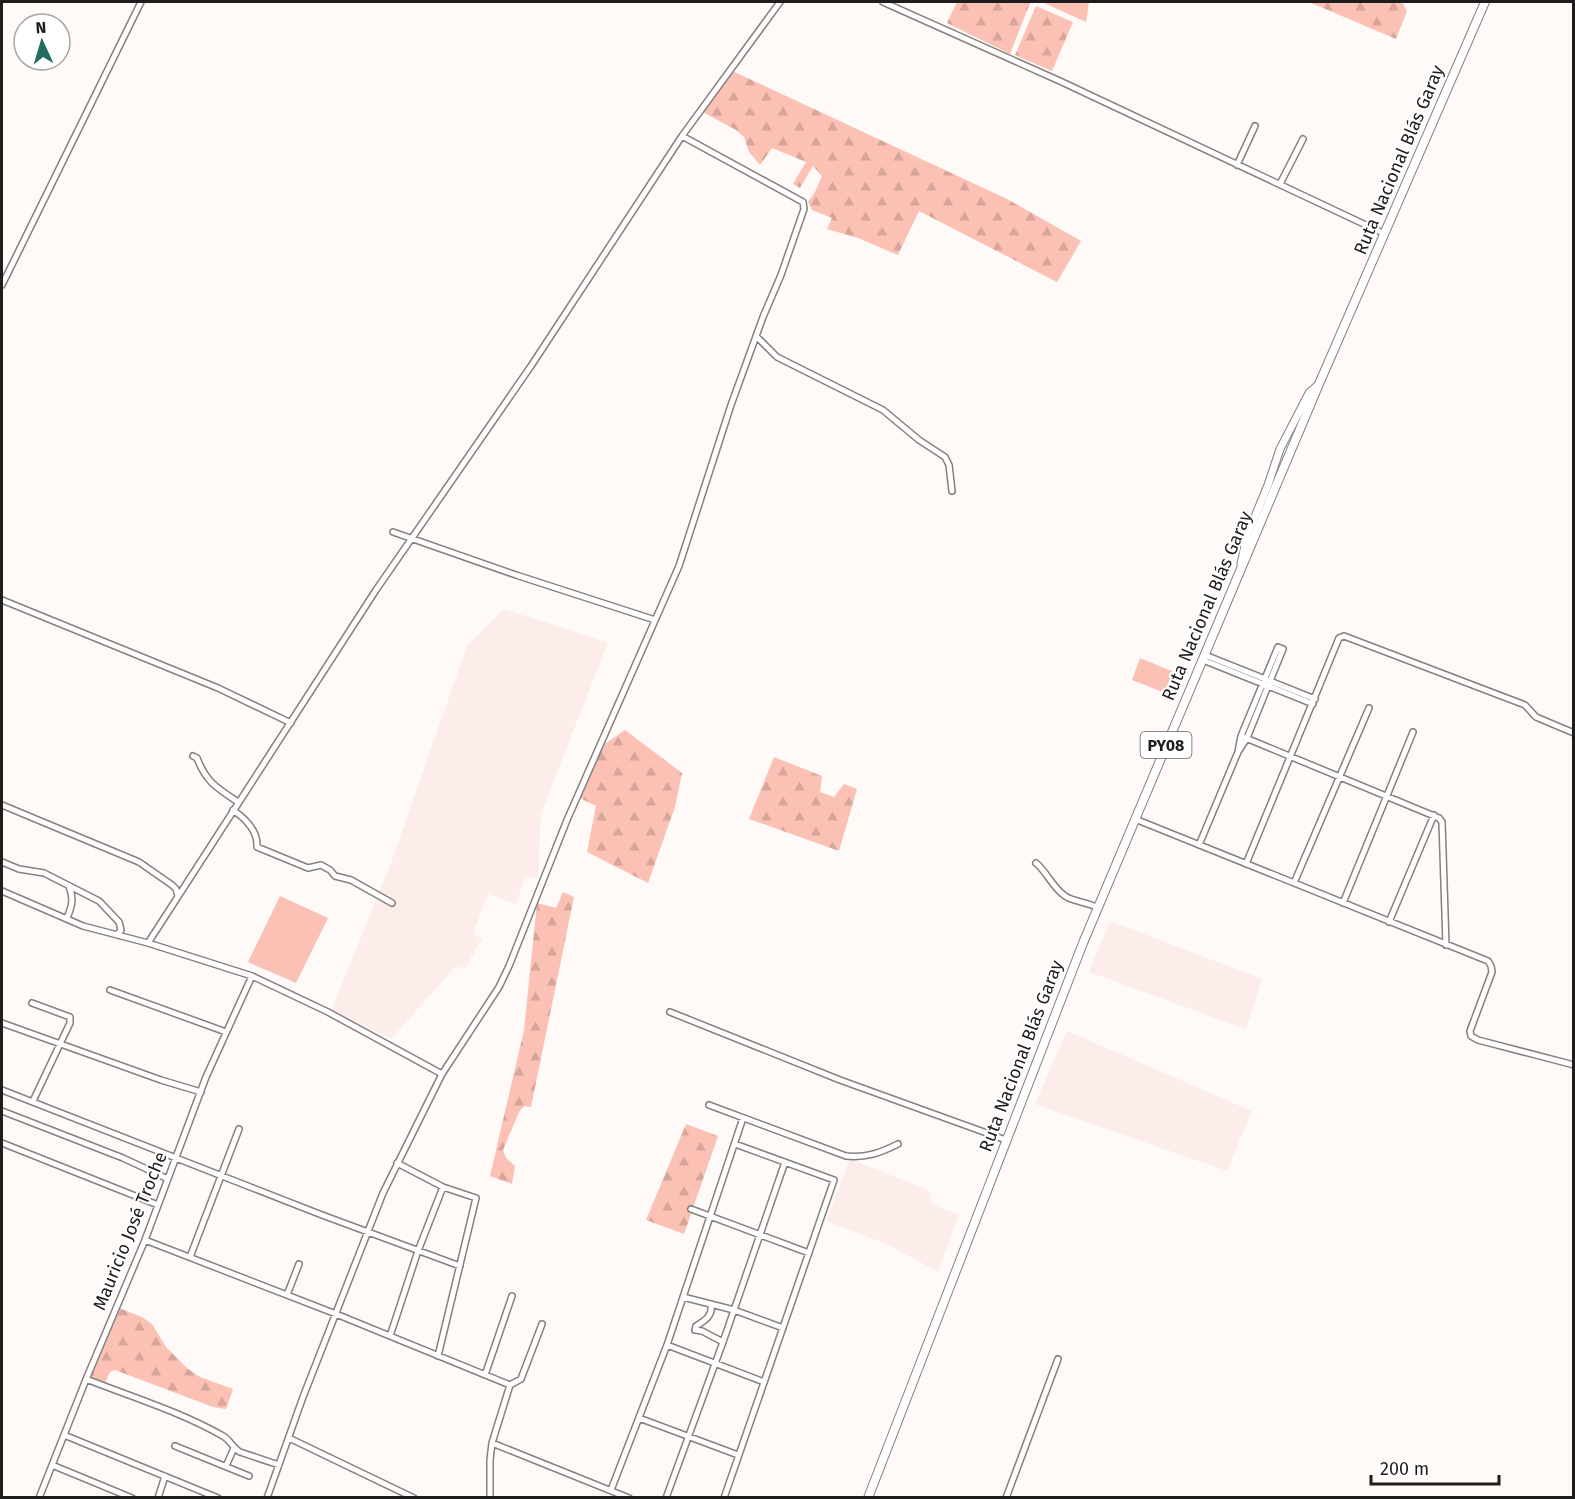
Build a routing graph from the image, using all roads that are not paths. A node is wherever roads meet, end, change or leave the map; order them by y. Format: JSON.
{"nodes":[{"id":1,"x":141,"y":2,"type":"edge"},
{"id":2,"x":780,"y":2,"type":"edge"},
{"id":3,"x":883,"y":2,"type":"edge"},
{"id":4,"x":1485,"y":2,"type":"edge"},
{"id":5,"x":1255,"y":126,"type":"dead end"},
{"id":6,"x":682,"y":136,"type":"junction"},
{"id":7,"x":1303,"y":140,"type":"dead end"},
{"id":8,"x":1237,"y":165,"type":"junction"},
{"id":9,"x":1280,"y":184,"type":"junction"},
{"id":10,"x":1385,"y":234,"type":"junction"},
{"id":11,"x":2,"y":285,"type":"edge"},
{"id":12,"x":756,"y":336,"type":"junction"},
{"id":13,"x":952,"y":490,"type":"dead end"},
{"id":14,"x":393,"y":532,"type":"dead end"},
{"id":15,"x":412,"y":540,"type":"junction"},
{"id":16,"x":2,"y":600,"type":"edge"},
{"id":17,"x":654,"y":620,"type":"junction"},
{"id":18,"x":1204,"y":658,"type":"junction"},
{"id":19,"x":1266,"y":683,"type":"junction"},
{"id":20,"x":1314,"y":702,"type":"junction"},
{"id":21,"x":1369,"y":708,"type":"dead end"},
{"id":22,"x":291,"y":723,"type":"junction"},
{"id":23,"x":1413,"y":732,"type":"dead end"},
{"id":24,"x":1574,"y":733,"type":"edge"},
{"id":25,"x":1244,"y":737,"type":"junction"},
{"id":26,"x":193,"y":756,"type":"dead end"},
{"id":27,"x":1292,"y":757,"type":"junction"},
{"id":28,"x":1338,"y":776,"type":"junction"},
{"id":29,"x":1387,"y":796,"type":"junction"},
{"id":30,"x":238,"y":802,"type":"junction"},
{"id":31,"x":2,"y":805,"type":"edge"},
{"id":32,"x":232,"y":810,"type":"junction"},
{"id":33,"x":1434,"y":814,"type":"junction"},
{"id":34,"x":1135,"y":819,"type":"junction"},
{"id":35,"x":1199,"y":845,"type":"junction"},
{"id":36,"x":2,"y":862,"type":"edge"},
{"id":37,"x":1036,"y":863,"type":"dead end"},
{"id":38,"x":1245,"y":864,"type":"junction"},
{"id":39,"x":1294,"y":883,"type":"junction"},
{"id":40,"x":69,"y":886,"type":"junction"},
{"id":41,"x":2,"y":891,"type":"edge"},
{"id":42,"x":178,"y":896,"type":"junction"},
{"id":43,"x":392,"y":903,"type":"dead end"},
{"id":44,"x":1342,"y":903,"type":"junction"},
{"id":45,"x":1098,"y":908,"type":"junction"},
{"id":46,"x":67,"y":918,"type":"junction"},
{"id":47,"x":1389,"y":922,"type":"junction"},
{"id":48,"x":117,"y":935,"type":"junction"},
{"id":49,"x":148,"y":943,"type":"junction"},
{"id":50,"x":1446,"y":945,"type":"junction"},
{"id":51,"x":252,"y":976,"type":"junction"},
{"id":52,"x":110,"y":990,"type":"dead end"},
{"id":53,"x":32,"y":1003,"type":"dead end"},
{"id":54,"x":670,"y":1012,"type":"dead end"},
{"id":55,"x":2,"y":1023,"type":"edge"},
{"id":56,"x":226,"y":1032,"type":"junction"},
{"id":57,"x":60,"y":1044,"type":"junction"},
{"id":58,"x":1574,"y":1065,"type":"edge"},
{"id":59,"x":442,"y":1074,"type":"junction"},
{"id":60,"x":2,"y":1090,"type":"edge"},
{"id":61,"x":201,"y":1092,"type":"junction"},
{"id":62,"x":33,"y":1101,"type":"junction"},
{"id":63,"x":709,"y":1105,"type":"dead end"},
{"id":64,"x":2,"y":1111,"type":"edge"},
{"id":65,"x":743,"y":1118,"type":"junction"},
{"id":66,"x":239,"y":1129,"type":"dead end"},
{"id":67,"x":1006,"y":1140,"type":"junction"},
{"id":68,"x":2,"y":1143,"type":"edge"},
{"id":69,"x":735,"y":1144,"type":"junction"},
{"id":70,"x":898,"y":1144,"type":"dead end"},
{"id":71,"x":176,"y":1158,"type":"junction"},
{"id":72,"x":785,"y":1162,"type":"junction"},
{"id":73,"x":397,"y":1163,"type":"junction"},
{"id":74,"x":221,"y":1176,"type":"junction"},
{"id":75,"x":168,"y":1179,"type":"junction"},
{"id":76,"x":444,"y":1187,"type":"junction"},
{"id":77,"x":158,"y":1204,"type":"junction"},
{"id":78,"x":691,"y":1209,"type":"dead end"},
{"id":79,"x":710,"y":1215,"type":"junction"},
{"id":80,"x":366,"y":1232,"type":"junction"},
{"id":81,"x":760,"y":1234,"type":"junction"},
{"id":82,"x":145,"y":1240,"type":"junction"},
{"id":83,"x":418,"y":1251,"type":"junction"},
{"id":84,"x":809,"y":1253,"type":"junction"},
{"id":85,"x":190,"y":1257,"type":"junction"},
{"id":86,"x":299,"y":1264,"type":"dead end"},
{"id":87,"x":460,"y":1266,"type":"junction"},
{"id":88,"x":287,"y":1295,"type":"junction"},
{"id":89,"x":512,"y":1296,"type":"dead end"},
{"id":90,"x":683,"y":1297,"type":"junction"},
{"id":91,"x":711,"y":1305,"type":"junction"},
{"id":92,"x":734,"y":1310,"type":"junction"},
{"id":93,"x":336,"y":1314,"type":"junction"},
{"id":94,"x":542,"y":1323,"type":"dead end"},
{"id":95,"x":783,"y":1328,"type":"junction"},
{"id":96,"x":390,"y":1336,"type":"junction"},
{"id":97,"x":723,"y":1342,"type":"junction"},
{"id":98,"x":667,"y":1345,"type":"junction"},
{"id":99,"x":438,"y":1356,"type":"junction"},
{"id":100,"x":1058,"y":1359,"type":"dead end"},
{"id":101,"x":715,"y":1364,"type":"junction"},
{"id":102,"x":485,"y":1375,"type":"junction"},
{"id":103,"x":86,"y":1379,"type":"junction"},
{"id":104,"x":764,"y":1382,"type":"junction"},
{"id":105,"x":510,"y":1385,"type":"junction"},
{"id":106,"x":639,"y":1418,"type":"junction"},
{"id":107,"x":64,"y":1435,"type":"junction"},
{"id":108,"x":688,"y":1437,"type":"junction"},
{"id":109,"x":289,"y":1438,"type":"junction"},
{"id":110,"x":492,"y":1443,"type":"junction"},
{"id":111,"x":175,"y":1446,"type":"dead end"},
{"id":112,"x":234,"y":1448,"type":"junction"},
{"id":113,"x":738,"y":1455,"type":"junction"},
{"id":114,"x":52,"y":1465,"type":"junction"},
{"id":115,"x":279,"y":1465,"type":"junction"},
{"id":116,"x":226,"y":1466,"type":"junction"},
{"id":117,"x":165,"y":1476,"type":"junction"},
{"id":118,"x":249,"y":1476,"type":"dead end"},
{"id":119,"x":611,"y":1490,"type":"junction"},
{"id":120,"x":39,"y":1497,"type":"edge"},
{"id":121,"x":132,"y":1497,"type":"edge"},
{"id":122,"x":158,"y":1497,"type":"edge"},
{"id":123,"x":218,"y":1497,"type":"edge"},
{"id":124,"x":267,"y":1497,"type":"edge"},
{"id":125,"x":414,"y":1497,"type":"edge"},
{"id":126,"x":490,"y":1497,"type":"edge"},
{"id":127,"x":629,"y":1497,"type":"edge"},
{"id":128,"x":666,"y":1497,"type":"edge"},
{"id":129,"x":724,"y":1497,"type":"edge"},
{"id":130,"x":868,"y":1497,"type":"edge"},
{"id":131,"x":1006,"y":1497,"type":"edge"}],
"edges":[{"from":1,"to":11,"type":"street"},
{"from":2,"to":6,"type":"street"},
{"from":3,"to":8,"type":"street"},
{"from":4,"to":10,"type":"highway","name":"Ruta Nacional Blás Garay","number":"PY08"},
{"from":5,"to":8,"type":"street"},
{"from":6,"to":12,"type":"street"},
{"from":6,"to":15,"type":"street"},
{"from":7,"to":9,"type":"street"},
{"from":8,"to":9,"type":"street"},
{"from":9,"to":10,"type":"street"},
{"from":10,"to":18,"type":"highway","name":"Ruta Nacional Blás Garay","number":"PY08"},
{"from":12,"to":13,"type":"street"},
{"from":12,"to":17,"type":"street"},
{"from":14,"to":15,"type":"street"},
{"from":15,"to":17,"type":"street"},
{"from":15,"to":22,"type":"street"},
{"from":16,"to":22,"type":"street"},
{"from":17,"to":59,"type":"street"},
{"from":18,"to":19,"type":"street"},
{"from":18,"to":34,"type":"highway","name":"Ruta Nacional Blás Garay","number":"PY08"},
{"from":19,"to":19,"type":"street"},
{"from":19,"to":20,"type":"street"},
{"from":19,"to":25,"type":"street"},
{"from":20,"to":24,"type":"street"},
{"from":20,"to":27,"type":"street"},
{"from":21,"to":28,"type":"street"},
{"from":22,"to":30,"type":"street"},
{"from":23,"to":29,"type":"street"},
{"from":25,"to":27,"type":"street"},
{"from":25,"to":35,"type":"street"},
{"from":26,"to":30,"type":"street"},
{"from":27,"to":28,"type":"street"},
{"from":27,"to":38,"type":"street"},
{"from":28,"to":29,"type":"street"},
{"from":28,"to":39,"type":"street"},
{"from":29,"to":33,"type":"street"},
{"from":29,"to":44,"type":"street"},
{"from":30,"to":32,"type":"street"},
{"from":31,"to":42,"type":"street"},
{"from":32,"to":42,"type":"street"},
{"from":32,"to":43,"type":"street"},
{"from":33,"to":47,"type":"street"},
{"from":33,"to":50,"type":"street"},
{"from":34,"to":35,"type":"street"},
{"from":34,"to":45,"type":"highway","name":"Ruta Nacional Blás Garay","number":"PY08"},
{"from":35,"to":38,"type":"street"},
{"from":36,"to":40,"type":"street"},
{"from":37,"to":45,"type":"street"},
{"from":38,"to":39,"type":"street"},
{"from":39,"to":44,"type":"street"},
{"from":40,"to":46,"type":"street"},
{"from":40,"to":48,"type":"street"},
{"from":41,"to":46,"type":"street"},
{"from":42,"to":49,"type":"street"},
{"from":44,"to":47,"type":"street"},
{"from":45,"to":67,"type":"highway","name":"Ruta Nacional Blás Garay","number":"PY08"},
{"from":46,"to":48,"type":"street"},
{"from":47,"to":50,"type":"street"},
{"from":48,"to":49,"type":"street"},
{"from":49,"to":51,"type":"street"},
{"from":50,"to":58,"type":"street"},
{"from":51,"to":56,"type":"street","name":"Mauricio José Troche"},
{"from":51,"to":59,"type":"street"},
{"from":52,"to":56,"type":"street"},
{"from":53,"to":57,"type":"street"},
{"from":54,"to":67,"type":"street"},
{"from":55,"to":57,"type":"street"},
{"from":56,"to":61,"type":"street","name":"Mauricio José Troche"},
{"from":57,"to":61,"type":"street"},
{"from":57,"to":62,"type":"street"},
{"from":59,"to":73,"type":"street"},
{"from":60,"to":62,"type":"street"},
{"from":61,"to":71,"type":"street","name":"Mauricio José Troche"},
{"from":62,"to":71,"type":"street"},
{"from":63,"to":65,"type":"street"},
{"from":64,"to":75,"type":"street"},
{"from":65,"to":69,"type":"street"},
{"from":65,"to":70,"type":"street"},
{"from":66,"to":74,"type":"street"},
{"from":67,"to":130,"type":"highway","name":"Ruta Nacional Blás Garay","number":"PY08"},
{"from":68,"to":77,"type":"street"},
{"from":69,"to":72,"type":"street"},
{"from":69,"to":79,"type":"street"},
{"from":71,"to":74,"type":"street"},
{"from":71,"to":75,"type":"street","name":"Mauricio José Troche"},
{"from":72,"to":81,"type":"street"},
{"from":72,"to":84,"type":"street"},
{"from":73,"to":76,"type":"street"},
{"from":73,"to":80,"type":"street"},
{"from":74,"to":80,"type":"street"},
{"from":74,"to":85,"type":"street"},
{"from":75,"to":77,"type":"street","name":"Mauricio José Troche"},
{"from":76,"to":83,"type":"street"},
{"from":76,"to":87,"type":"street"},
{"from":77,"to":82,"type":"street","name":"Mauricio José Troche"},
{"from":78,"to":79,"type":"street"},
{"from":79,"to":81,"type":"street"},
{"from":79,"to":90,"type":"street"},
{"from":80,"to":83,"type":"street"},
{"from":80,"to":93,"type":"street"},
{"from":81,"to":84,"type":"street"},
{"from":81,"to":92,"type":"street"},
{"from":82,"to":85,"type":"street"},
{"from":82,"to":103,"type":"street","name":"Mauricio José Troche"},
{"from":83,"to":87,"type":"street"},
{"from":83,"to":96,"type":"street"},
{"from":84,"to":95,"type":"street"},
{"from":85,"to":88,"type":"street"},
{"from":86,"to":88,"type":"street"},
{"from":87,"to":99,"type":"street"},
{"from":88,"to":93,"type":"street"},
{"from":89,"to":102,"type":"street"},
{"from":90,"to":91,"type":"street"},
{"from":90,"to":98,"type":"street"},
{"from":91,"to":92,"type":"street"},
{"from":91,"to":97,"type":"street"},
{"from":92,"to":95,"type":"street"},
{"from":92,"to":97,"type":"street"},
{"from":93,"to":96,"type":"street"},
{"from":93,"to":109,"type":"street"},
{"from":94,"to":105,"type":"street"},
{"from":95,"to":104,"type":"street"},
{"from":96,"to":99,"type":"street"},
{"from":97,"to":101,"type":"street"},
{"from":98,"to":101,"type":"street"},
{"from":98,"to":106,"type":"street"},
{"from":99,"to":102,"type":"street"},
{"from":100,"to":131,"type":"street"},
{"from":101,"to":104,"type":"street"},
{"from":101,"to":108,"type":"street"},
{"from":102,"to":105,"type":"street"},
{"from":103,"to":107,"type":"street","name":"Mauricio José Troche"},
{"from":103,"to":112,"type":"street"},
{"from":104,"to":113,"type":"street"},
{"from":105,"to":110,"type":"street"},
{"from":106,"to":108,"type":"street"},
{"from":106,"to":119,"type":"street"},
{"from":107,"to":114,"type":"street","name":"Mauricio José Troche"},
{"from":107,"to":117,"type":"street"},
{"from":108,"to":113,"type":"street"},
{"from":108,"to":128,"type":"street"},
{"from":109,"to":115,"type":"street"},
{"from":109,"to":125,"type":"street"},
{"from":110,"to":119,"type":"street"},
{"from":110,"to":126,"type":"street"},
{"from":111,"to":116,"type":"street"},
{"from":112,"to":115,"type":"street"},
{"from":112,"to":116,"type":"street"},
{"from":113,"to":129,"type":"street"},
{"from":114,"to":120,"type":"street","name":"Mauricio José Troche"},
{"from":114,"to":121,"type":"street"},
{"from":115,"to":124,"type":"street"},
{"from":116,"to":118,"type":"street"},
{"from":117,"to":122,"type":"street"},
{"from":117,"to":123,"type":"street"},
{"from":119,"to":127,"type":"street"}]}
